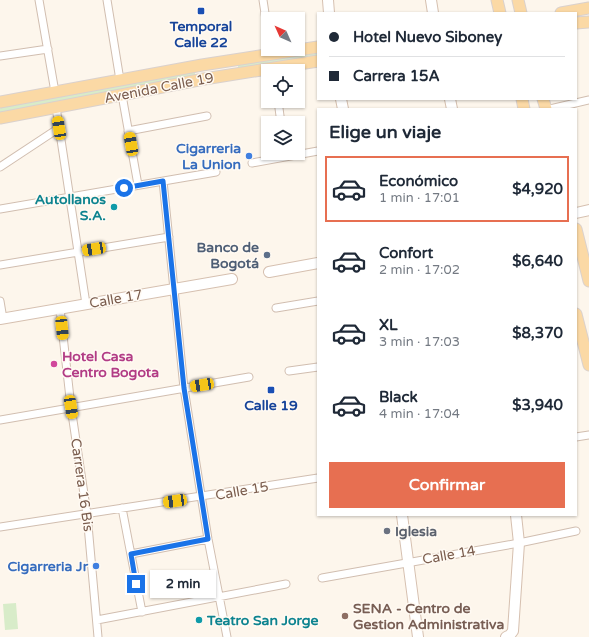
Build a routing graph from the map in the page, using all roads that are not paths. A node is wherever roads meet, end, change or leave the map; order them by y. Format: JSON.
{"nodes":[{"id":1,"x":39,"y":0,"type":"edge"},
{"id":2,"x":107,"y":0,"type":"edge"},
{"id":3,"x":263,"y":0,"type":"edge"},
{"id":4,"x":328,"y":0,"type":"edge"},
{"id":5,"x":431,"y":0,"type":"edge"},
{"id":6,"x":497,"y":0,"type":"edge"},
{"id":7,"x":518,"y":0,"type":"edge"},
{"id":8,"x":589,"y":8,"type":"edge"},
{"id":9,"x":265,"y":12,"type":"edge"},
{"id":10,"x":329,"y":12,"type":"edge"},
{"id":11,"x":433,"y":12,"type":"edge"},
{"id":12,"x":500,"y":12,"type":"edge"},
{"id":13,"x":521,"y":12,"type":"edge"},
{"id":14,"x":567,"y":12,"type":"edge"},
{"id":15,"x":589,"y":22,"type":"edge"},
{"id":16,"x":577,"y":24,"type":"edge"},
{"id":17,"x":317,"y":47,"type":"edge"},
{"id":18,"x":305,"y":48,"type":"edge"},
{"id":19,"x":48,"y":49,"type":"junction"},
{"id":20,"x":261,"y":54,"type":"edge"},
{"id":21,"x":0,"y":56,"type":"edge"},
{"id":22,"x":317,"y":61,"type":"edge"},
{"id":23,"x":302,"y":64,"type":"edge"},
{"id":24,"x":261,"y":71,"type":"edge"},
{"id":25,"x":120,"y":80,"type":"junction"},
{"id":26,"x":54,"y":92,"type":"junction"},
{"id":27,"x":122,"y":94,"type":"junction"},
{"id":28,"x":589,"y":100,"type":"edge"},
{"id":29,"x":0,"y":102,"type":"edge"},
{"id":30,"x":56,"y":107,"type":"junction"},
{"id":31,"x":554,"y":108,"type":"edge"},
{"id":32,"x":207,"y":116,"type":"dead end"},
{"id":33,"x":0,"y":118,"type":"edge"},
{"id":34,"x":59,"y":128,"type":"junction"},
{"id":35,"x":128,"y":131,"type":"junction"},
{"id":36,"x":317,"y":151,"type":"edge"},
{"id":37,"x":305,"y":153,"type":"edge"},
{"id":38,"x":265,"y":160,"type":"edge"},
{"id":39,"x":252,"y":163,"type":"dead end"},
{"id":40,"x":0,"y":167,"type":"edge"},
{"id":41,"x":216,"y":172,"type":"dead end"},
{"id":42,"x":163,"y":181,"type":"junction"},
{"id":43,"x":138,"y":186,"type":"junction"},
{"id":44,"x":70,"y":197,"type":"junction"},
{"id":45,"x":0,"y":209,"type":"edge"},
{"id":46,"x":589,"y":210,"type":"edge"},
{"id":47,"x":577,"y":213,"type":"edge"},
{"id":48,"x":577,"y":233,"type":"edge"},
{"id":49,"x":169,"y":237,"type":"junction"},
{"id":50,"x":78,"y":252,"type":"junction"},
{"id":51,"x":317,"y":263,"type":"edge"},
{"id":52,"x":0,"y":265,"type":"edge"},
{"id":53,"x":269,"y":272,"type":"dead end"},
{"id":54,"x":232,"y":279,"type":"dead end"},
{"id":55,"x":589,"y":281,"type":"edge"},
{"id":56,"x":175,"y":289,"type":"junction"},
{"id":57,"x":0,"y":301,"type":"edge"},
{"id":58,"x":317,"y":301,"type":"edge"},
{"id":59,"x":86,"y":304,"type":"junction"},
{"id":60,"x":276,"y":308,"type":"dead end"},
{"id":61,"x":60,"y":309,"type":"junction"},
{"id":62,"x":2,"y":319,"type":"edge"},
{"id":63,"x":577,"y":320,"type":"edge"},
{"id":64,"x":589,"y":365,"type":"edge"},
{"id":65,"x":317,"y":367,"type":"edge"},
{"id":66,"x":289,"y":371,"type":"dead end"},
{"id":67,"x":249,"y":378,"type":"dead end"},
{"id":68,"x":184,"y":388,"type":"junction"},
{"id":69,"x":71,"y":407,"type":"junction"},
{"id":70,"x":0,"y":420,"type":"edge"},
{"id":71,"x":589,"y":435,"type":"edge"},
{"id":72,"x":577,"y":437,"type":"edge"},
{"id":73,"x":317,"y":478,"type":"edge"},
{"id":74,"x":202,"y":497,"type":"junction"},
{"id":75,"x":122,"y":508,"type":"junction"},
{"id":76,"x":87,"y":514,"type":"junction"},
{"id":77,"x":402,"y":516,"type":"edge"},
{"id":78,"x":516,"y":516,"type":"edge"},
{"id":79,"x":0,"y":527,"type":"edge"},
{"id":80,"x":576,"y":531,"type":"dead end"},
{"id":81,"x":208,"y":539,"type":"junction"},
{"id":82,"x":519,"y":543,"type":"junction"},
{"id":83,"x":131,"y":554,"type":"junction"},
{"id":84,"x":408,"y":562,"type":"junction"},
{"id":85,"x":322,"y":578,"type":"dead end"},
{"id":86,"x":286,"y":584,"type":"dead end"},
{"id":87,"x":218,"y":598,"type":"junction"},
{"id":88,"x":142,"y":612,"type":"junction"},
{"id":89,"x":97,"y":620,"type":"junction"},
{"id":90,"x":508,"y":636,"type":"edge"},
{"id":91,"x":98,"y":637,"type":"edge"},
{"id":92,"x":227,"y":637,"type":"edge"},
{"id":93,"x":418,"y":637,"type":"edge"}],
"edges":[{"from":1,"to":19,"type":"street"},
{"from":2,"to":25,"type":"street"},
{"from":3,"to":9,"type":"street"},
{"from":4,"to":10,"type":"street"},
{"from":5,"to":11,"type":"street"},
{"from":6,"to":12,"type":"main road"},
{"from":7,"to":13,"type":"main road"},
{"from":8,"to":14,"type":"main road"},
{"from":15,"to":16,"type":"main road"},
{"from":17,"to":18,"type":"main road","name":"Avenida Calle 19"},
{"from":19,"to":21,"type":"street"},
{"from":19,"to":26,"type":"street"},
{"from":20,"to":25,"type":"main road","name":"Avenida Calle 19"},
{"from":22,"to":23,"type":"main road","name":"Avenida Calle 19"},
{"from":24,"to":27,"type":"main road","name":"Avenida Calle 19"},
{"from":25,"to":26,"type":"main road","name":"Avenida Calle 19"},
{"from":26,"to":29,"type":"main road","name":"Avenida Calle 19"},
{"from":27,"to":30,"type":"main road","name":"Avenida Calle 19"},
{"from":27,"to":35,"type":"street"},
{"from":28,"to":31,"type":"street"},
{"from":30,"to":33,"type":"main road","name":"Avenida Calle 19"},
{"from":30,"to":34,"type":"street"},
{"from":32,"to":35,"type":"street"},
{"from":34,"to":40,"type":"street"},
{"from":34,"to":44,"type":"street"},
{"from":35,"to":43,"type":"street"},
{"from":36,"to":37,"type":"street"},
{"from":38,"to":39,"type":"street"},
{"from":41,"to":42,"type":"street"},
{"from":42,"to":43,"type":"street"},
{"from":42,"to":49,"type":"street"},
{"from":43,"to":44,"type":"street"},
{"from":44,"to":45,"type":"street"},
{"from":44,"to":50,"type":"street"},
{"from":46,"to":47,"type":"street"},
{"from":48,"to":55,"type":"main road"},
{"from":49,"to":50,"type":"street"},
{"from":49,"to":56,"type":"street"},
{"from":50,"to":52,"type":"street"},
{"from":50,"to":59,"type":"street"},
{"from":51,"to":53,"type":"street"},
{"from":54,"to":56,"type":"street","name":"Calle 17"},
{"from":56,"to":59,"type":"street","name":"Calle 17"},
{"from":56,"to":68,"type":"street"},
{"from":57,"to":62,"type":"street"},
{"from":58,"to":60,"type":"street"},
{"from":59,"to":61,"type":"street","name":"Calle 17"},
{"from":61,"to":62,"type":"street","name":"Calle 17"},
{"from":61,"to":69,"type":"street","name":"Carrera 16 Bis"},
{"from":63,"to":64,"type":"main road"},
{"from":65,"to":66,"type":"street"},
{"from":67,"to":68,"type":"street"},
{"from":68,"to":69,"type":"street"},
{"from":68,"to":74,"type":"street"},
{"from":69,"to":70,"type":"street"},
{"from":69,"to":76,"type":"street","name":"Carrera 16 Bis"},
{"from":71,"to":72,"type":"street"},
{"from":73,"to":74,"type":"street","name":"Calle 15"},
{"from":74,"to":75,"type":"street","name":"Calle 15"},
{"from":74,"to":81,"type":"street"},
{"from":75,"to":76,"type":"street","name":"Calle 15"},
{"from":75,"to":83,"type":"street"},
{"from":76,"to":79,"type":"street","name":"Calle 15"},
{"from":76,"to":89,"type":"street","name":"Carrera 16 Bis"},
{"from":77,"to":84,"type":"street"},
{"from":78,"to":82,"type":"street"},
{"from":80,"to":82,"type":"street","name":"Calle 14"},
{"from":81,"to":83,"type":"street"},
{"from":81,"to":87,"type":"street"},
{"from":82,"to":84,"type":"street","name":"Calle 14"},
{"from":82,"to":90,"type":"street"},
{"from":83,"to":88,"type":"street"},
{"from":84,"to":85,"type":"street","name":"Calle 14"},
{"from":84,"to":93,"type":"street"},
{"from":86,"to":87,"type":"street"},
{"from":87,"to":88,"type":"street"},
{"from":87,"to":92,"type":"street"},
{"from":88,"to":89,"type":"street"},
{"from":89,"to":91,"type":"street","name":"Carrera 16 Bis"}]}
